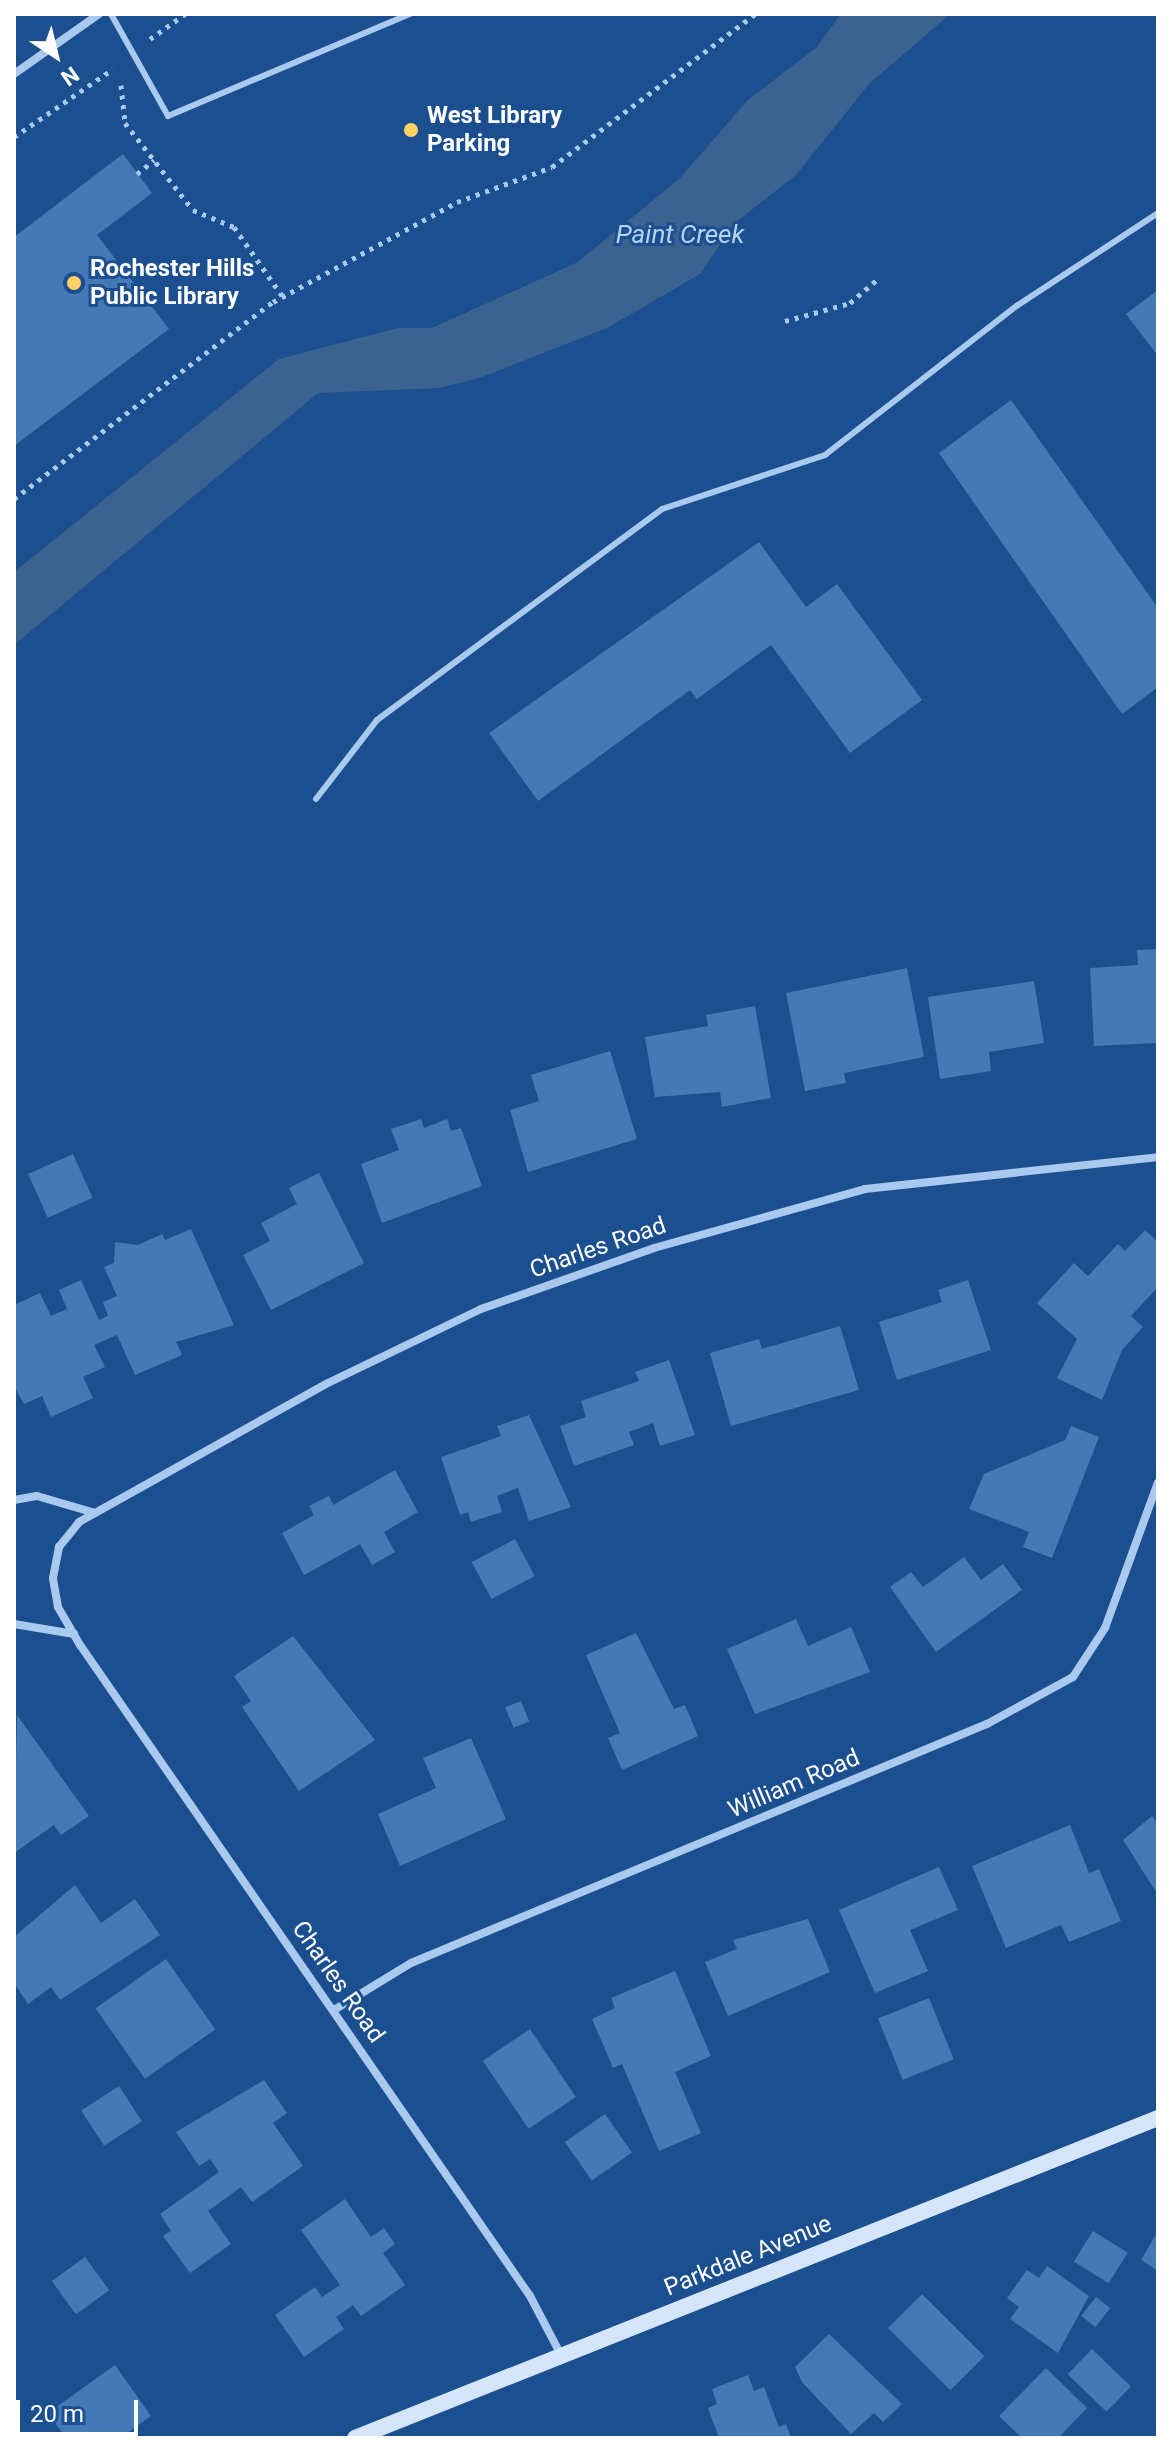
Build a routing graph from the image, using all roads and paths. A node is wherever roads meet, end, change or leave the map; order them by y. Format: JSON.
{"nodes":[{"id":1,"x":99,"y":14,"type":"edge"},
{"id":2,"x":111,"y":14,"type":"edge"},
{"id":3,"x":410,"y":14,"type":"edge"},
{"id":4,"x":755,"y":14,"type":"edge"},
{"id":5,"x":14,"y":74,"type":"edge"},
{"id":6,"x":14,"y":137,"type":"edge"},
{"id":7,"x":154,"y":160,"type":"junction"},
{"id":8,"x":137,"y":174,"type":"dead end"},
{"id":9,"x":1158,"y":213,"type":"edge"},
{"id":10,"x":876,"y":280,"type":"dead end"},
{"id":11,"x":283,"y":297,"type":"junction"},
{"id":12,"x":785,"y":321,"type":"dead end"},
{"id":13,"x":14,"y":499,"type":"edge"},
{"id":14,"x":316,"y":799,"type":"dead end"},
{"id":15,"x":1158,"y":1157,"type":"edge"},
{"id":16,"x":1158,"y":1482,"type":"edge"},
{"id":17,"x":14,"y":1500,"type":"edge"},
{"id":18,"x":95,"y":1513,"type":"junction"},
{"id":19,"x":14,"y":1624,"type":"edge"},
{"id":20,"x":74,"y":1634,"type":"junction"},
{"id":21,"x":334,"y":2010,"type":"junction"},
{"id":22,"x":1158,"y":2118,"type":"edge"},
{"id":23,"x":562,"y":2357,"type":"junction"},
{"id":24,"x":355,"y":2438,"type":"edge"}],
"edges":[{"from":1,"to":5,"type":"street"},
{"from":2,"to":3,"type":"lane"},
{"from":4,"to":11,"type":"path"},
{"from":6,"to":7,"type":"path"},
{"from":7,"to":8,"type":"path"},
{"from":7,"to":11,"type":"path"},
{"from":9,"to":14,"type":"lane"},
{"from":10,"to":12,"type":"path"},
{"from":11,"to":13,"type":"path"},
{"from":15,"to":18,"type":"street","name":"Charles Road"},
{"from":16,"to":21,"type":"street","name":"William Road"},
{"from":17,"to":18,"type":"street"},
{"from":18,"to":20,"type":"street","name":"Charles Road"},
{"from":19,"to":20,"type":"street"},
{"from":20,"to":21,"type":"street","name":"Charles Road"},
{"from":21,"to":23,"type":"street","name":"Charles Road"},
{"from":22,"to":23,"type":"main road","name":"Parkdale Avenue"},
{"from":23,"to":24,"type":"main road","name":"Parkdale Avenue"}]}
